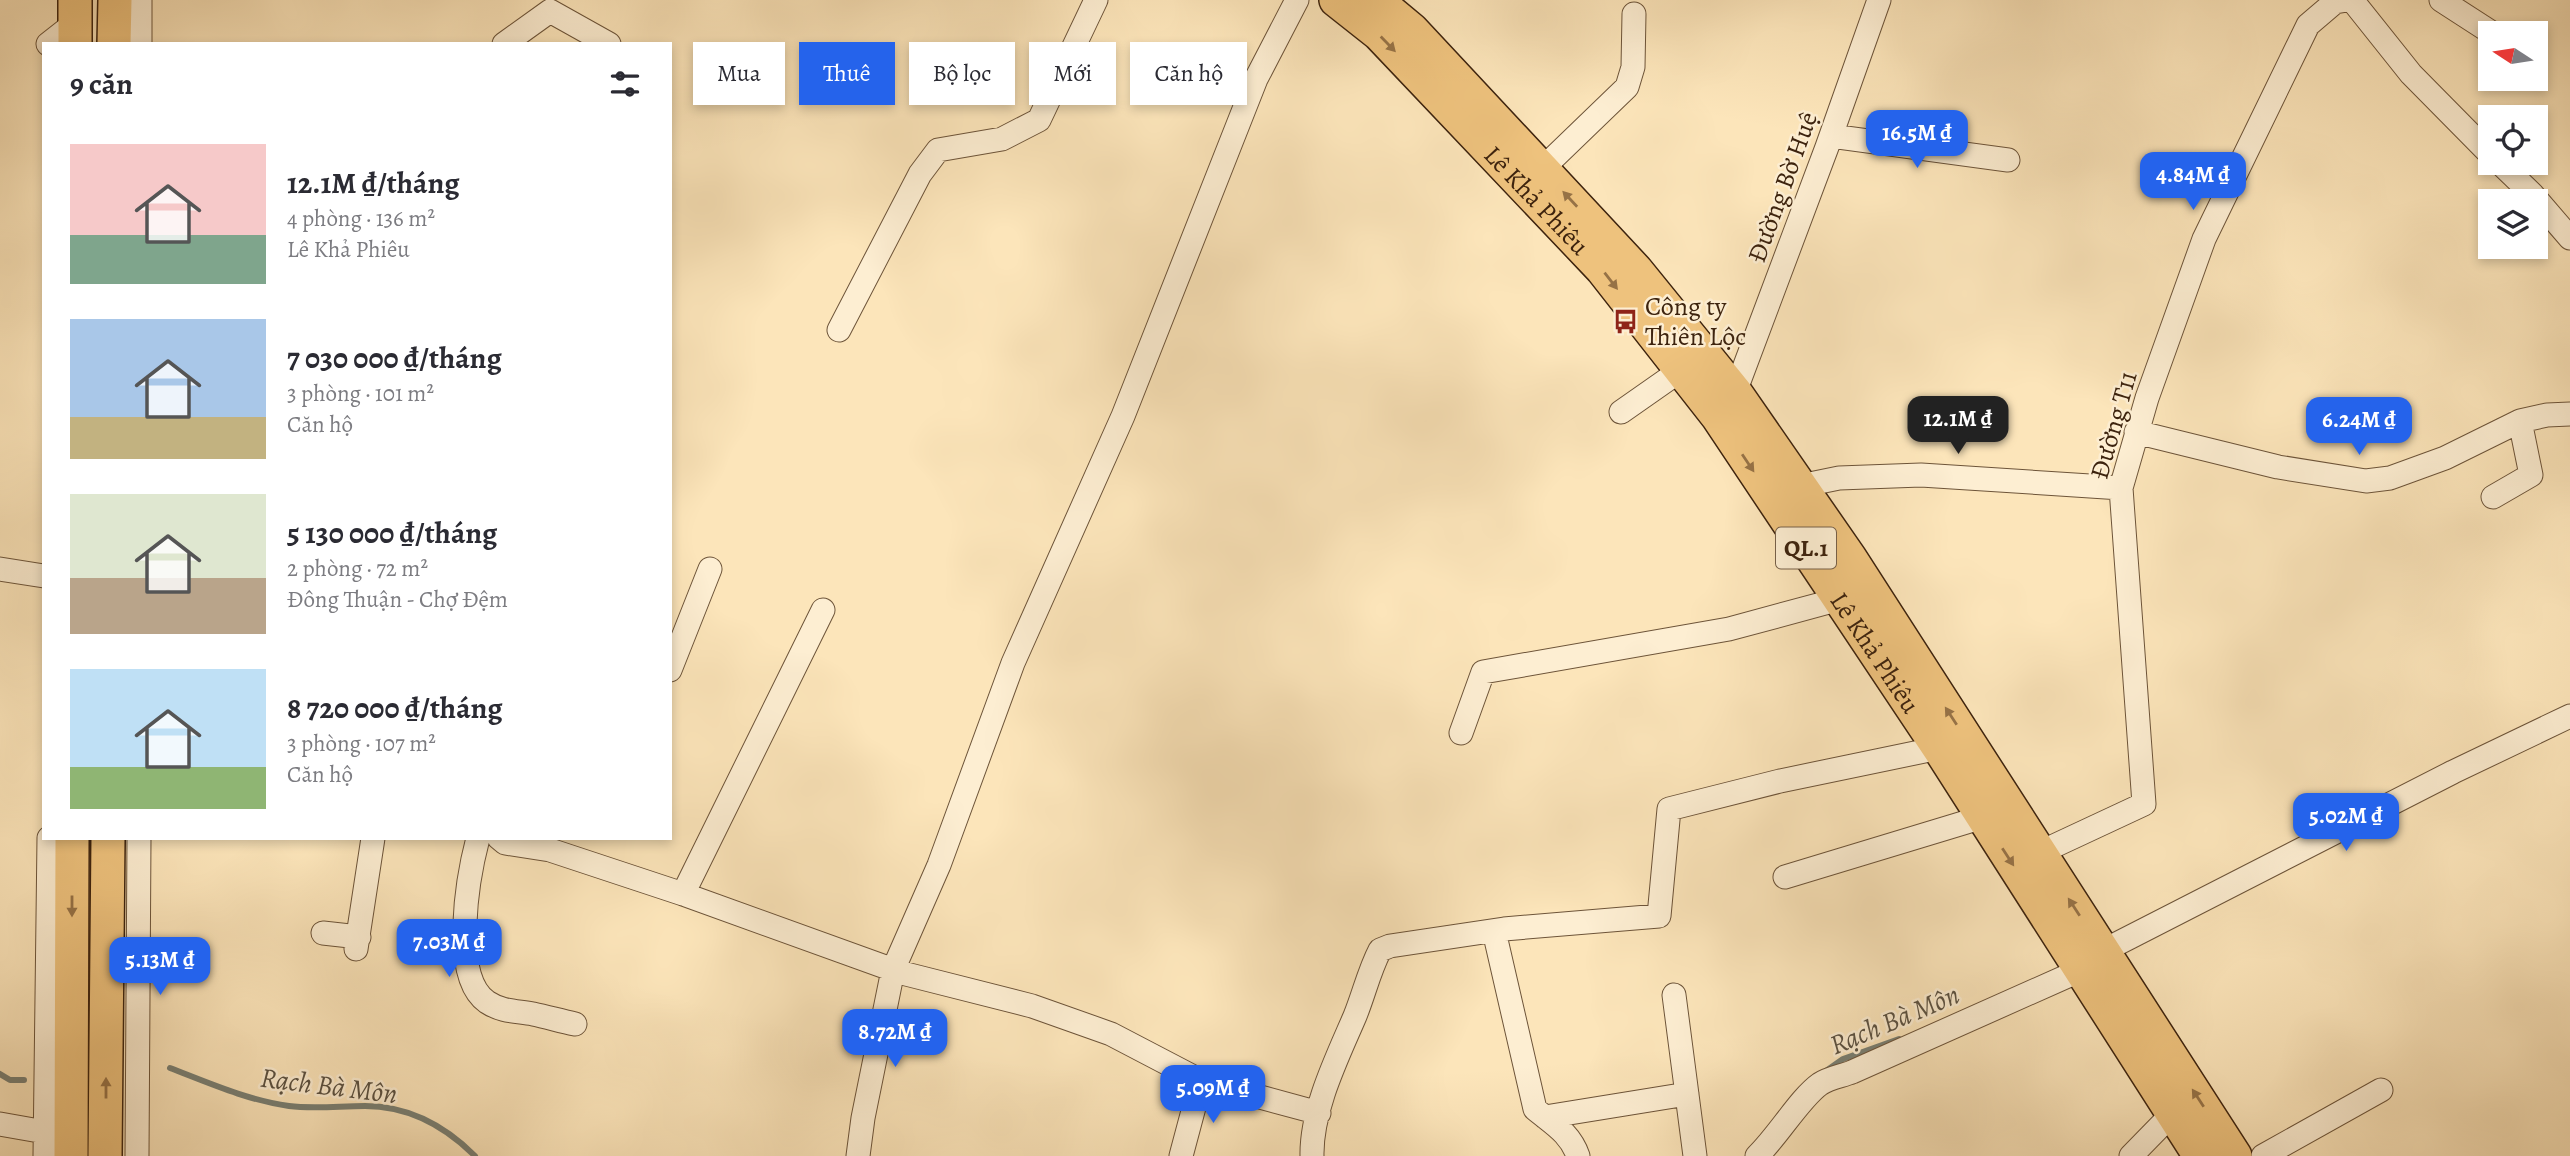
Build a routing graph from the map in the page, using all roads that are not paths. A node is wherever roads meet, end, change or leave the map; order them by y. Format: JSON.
{"nodes":[{"id":1,"x":115,"y":0,"type":"edge"},
{"id":2,"x":140,"y":0,"type":"edge"},
{"id":3,"x":1096,"y":0,"type":"edge"},
{"id":4,"x":1297,"y":0,"type":"edge"},
{"id":5,"x":1336,"y":0,"type":"edge"},
{"id":6,"x":1376,"y":0,"type":"edge"},
{"id":7,"x":1879,"y":0,"type":"edge"},
{"id":8,"x":2342,"y":0,"type":"edge"},
{"id":9,"x":2441,"y":0,"type":"edge"},
{"id":10,"x":553,"y":5,"type":"edge"},
{"id":11,"x":1634,"y":14,"type":"dead end"},
{"id":12,"x":75,"y":22,"type":"edge"},
{"id":13,"x":2478,"y":24,"type":"edge"},
{"id":14,"x":50,"y":42,"type":"edge"},
{"id":15,"x":114,"y":42,"type":"edge"},
{"id":16,"x":140,"y":42,"type":"edge"},
{"id":17,"x":507,"y":42,"type":"edge"},
{"id":18,"x":607,"y":42,"type":"edge"},
{"id":19,"x":1831,"y":136,"type":"junction"},
{"id":20,"x":2478,"y":142,"type":"edge"},
{"id":21,"x":2008,"y":160,"type":"dead end"},
{"id":22,"x":1542,"y":169,"type":"junction"},
{"id":23,"x":2512,"y":175,"type":"edge"},
{"id":24,"x":2570,"y":237,"type":"edge"},
{"id":25,"x":839,"y":330,"type":"dead end"},
{"id":26,"x":1681,"y":370,"type":"junction"},
{"id":27,"x":1735,"y":392,"type":"junction"},
{"id":28,"x":1620,"y":412,"type":"dead end"},
{"id":29,"x":2570,"y":414,"type":"edge"},
{"id":30,"x":2520,"y":421,"type":"junction"},
{"id":31,"x":2136,"y":432,"type":"junction"},
{"id":32,"x":1800,"y":486,"type":"junction"},
{"id":33,"x":2120,"y":488,"type":"junction"},
{"id":34,"x":2493,"y":497,"type":"dead end"},
{"id":35,"x":0,"y":569,"type":"edge"},
{"id":36,"x":710,"y":569,"type":"dead end"},
{"id":37,"x":42,"y":576,"type":"edge"},
{"id":38,"x":1840,"y":599,"type":"junction"},
{"id":39,"x":823,"y":610,"type":"dead end"},
{"id":40,"x":672,"y":665,"type":"edge"},
{"id":41,"x":2570,"y":716,"type":"edge"},
{"id":42,"x":1461,"y":733,"type":"dead end"},
{"id":43,"x":1939,"y":748,"type":"junction"},
{"id":44,"x":1983,"y":817,"type":"junction"},
{"id":45,"x":48,"y":840,"type":"edge"},
{"id":46,"x":72,"y":840,"type":"edge"},
{"id":47,"x":108,"y":840,"type":"edge"},
{"id":48,"x":139,"y":840,"type":"edge"},
{"id":49,"x":373,"y":840,"type":"edge"},
{"id":50,"x":478,"y":840,"type":"edge"},
{"id":51,"x":501,"y":840,"type":"edge"},
{"id":52,"x":2039,"y":853,"type":"junction"},
{"id":53,"x":1785,"y":877,"type":"dead end"},
{"id":54,"x":683,"y":894,"type":"junction"},
{"id":55,"x":1494,"y":931,"type":"junction"},
{"id":56,"x":323,"y":933,"type":"dead end"},
{"id":57,"x":2092,"y":960,"type":"junction"},
{"id":58,"x":893,"y":970,"type":"junction"},
{"id":59,"x":1674,"y":995,"type":"dead end"},
{"id":60,"x":575,"y":1024,"type":"dead end"},
{"id":61,"x":1201,"y":1081,"type":"junction"},
{"id":62,"x":2381,"y":1090,"type":"dead end"},
{"id":63,"x":1687,"y":1094,"type":"junction"},
{"id":64,"x":1319,"y":1113,"type":"junction"},
{"id":65,"x":2173,"y":1113,"type":"junction"},
{"id":66,"x":1545,"y":1117,"type":"junction"},
{"id":67,"x":0,"y":1124,"type":"edge"},
{"id":68,"x":46,"y":1132,"type":"junction"},
{"id":69,"x":45,"y":1156,"type":"edge"},
{"id":70,"x":71,"y":1156,"type":"edge"},
{"id":71,"x":106,"y":1156,"type":"edge"},
{"id":72,"x":137,"y":1156,"type":"edge"},
{"id":73,"x":858,"y":1156,"type":"edge"},
{"id":74,"x":1181,"y":1156,"type":"edge"},
{"id":75,"x":1312,"y":1156,"type":"edge"},
{"id":76,"x":1578,"y":1156,"type":"edge"},
{"id":77,"x":1695,"y":1156,"type":"edge"},
{"id":78,"x":1757,"y":1156,"type":"edge"},
{"id":79,"x":2131,"y":1156,"type":"edge"},
{"id":80,"x":2200,"y":1156,"type":"edge"},
{"id":81,"x":2235,"y":1156,"type":"edge"},
{"id":82,"x":2263,"y":1156,"type":"edge"}],
"edges":[{"from":1,"to":15,"type":"highway"},
{"from":2,"to":16,"type":"street"},
{"from":3,"to":25,"type":"street"},
{"from":4,"to":58,"type":"street"},
{"from":5,"to":26,"type":"highway","name":"Lê Khả Phiêu","number":"QL.1","one_way":true},
{"from":6,"to":22,"type":"highway","name":"Lê Khả Phiêu","number":"QL.1"},
{"from":7,"to":19,"type":"street","name":"Đường Bờ Huệ"},
{"from":8,"to":20,"type":"street"},
{"from":8,"to":31,"type":"street","name":"Đường T11"},
{"from":9,"to":13,"type":"street"},
{"from":10,"to":17,"type":"street"},
{"from":10,"to":18,"type":"street"},
{"from":11,"to":22,"type":"street"},
{"from":12,"to":14,"type":"street"},
{"from":19,"to":21,"type":"street"},
{"from":19,"to":27,"type":"street","name":"Đường Bờ Huệ"},
{"from":27,"to":22,"type":"highway","name":"Lê Khả Phiêu","number":"QL.1","one_way":true},
{"from":23,"to":24,"type":"street"},
{"from":26,"to":28,"type":"street"},
{"from":26,"to":38,"type":"highway","name":"Lê Khả Phiêu","number":"QL.1","one_way":true},
{"from":27,"to":32,"type":"highway","name":"Lê Khả Phiêu","number":"QL.1"},
{"from":29,"to":30,"type":"street"},
{"from":30,"to":31,"type":"street"},
{"from":30,"to":34,"type":"street"},
{"from":31,"to":33,"type":"street","name":"Đường T11"},
{"from":32,"to":33,"type":"street"},
{"from":52,"to":32,"type":"highway","name":"Lê Khả Phiêu","number":"QL.1","one_way":true},
{"from":33,"to":52,"type":"street","name":"Đường T11"},
{"from":35,"to":37,"type":"street"},
{"from":36,"to":40,"type":"street"},
{"from":38,"to":42,"type":"street"},
{"from":38,"to":43,"type":"highway","name":"Lê Khả Phiêu","number":"QL.1"},
{"from":39,"to":54,"type":"street"},
{"from":41,"to":57,"type":"street"},
{"from":43,"to":44,"type":"highway","name":"Lê Khả Phiêu","number":"QL.1"},
{"from":43,"to":55,"type":"street"},
{"from":44,"to":53,"type":"street"},
{"from":44,"to":57,"type":"highway","name":"Lê Khả Phiêu","number":"QL.1","one_way":true},
{"from":45,"to":68,"type":"street"},
{"from":46,"to":70,"type":"highway","one_way":true},
{"from":71,"to":47,"type":"highway","one_way":true},
{"from":48,"to":72,"type":"street"},
{"from":49,"to":56,"type":"street"},
{"from":50,"to":60,"type":"street"},
{"from":51,"to":54,"type":"street"},
{"from":57,"to":52,"type":"highway","name":"Lê Khả Phiêu","number":"QL.1","one_way":true},
{"from":54,"to":58,"type":"street"},
{"from":55,"to":64,"type":"street"},
{"from":55,"to":66,"type":"street"},
{"from":57,"to":65,"type":"highway","name":"Lê Khả Phiêu","number":"QL.1"},
{"from":57,"to":78,"type":"street"},
{"from":81,"to":57,"type":"highway","name":"Lê Khả Phiêu","number":"QL.1","one_way":true},
{"from":58,"to":61,"type":"street"},
{"from":58,"to":73,"type":"street"},
{"from":59,"to":63,"type":"street"},
{"from":61,"to":64,"type":"street"},
{"from":61,"to":74,"type":"street"},
{"from":62,"to":82,"type":"street"},
{"from":63,"to":66,"type":"street"},
{"from":63,"to":77,"type":"street"},
{"from":64,"to":75,"type":"street"},
{"from":65,"to":79,"type":"street"},
{"from":65,"to":80,"type":"highway","name":"Lê Khả Phiêu","number":"QL.1"},
{"from":66,"to":76,"type":"street"},
{"from":67,"to":68,"type":"street"},
{"from":68,"to":69,"type":"street"}]}
